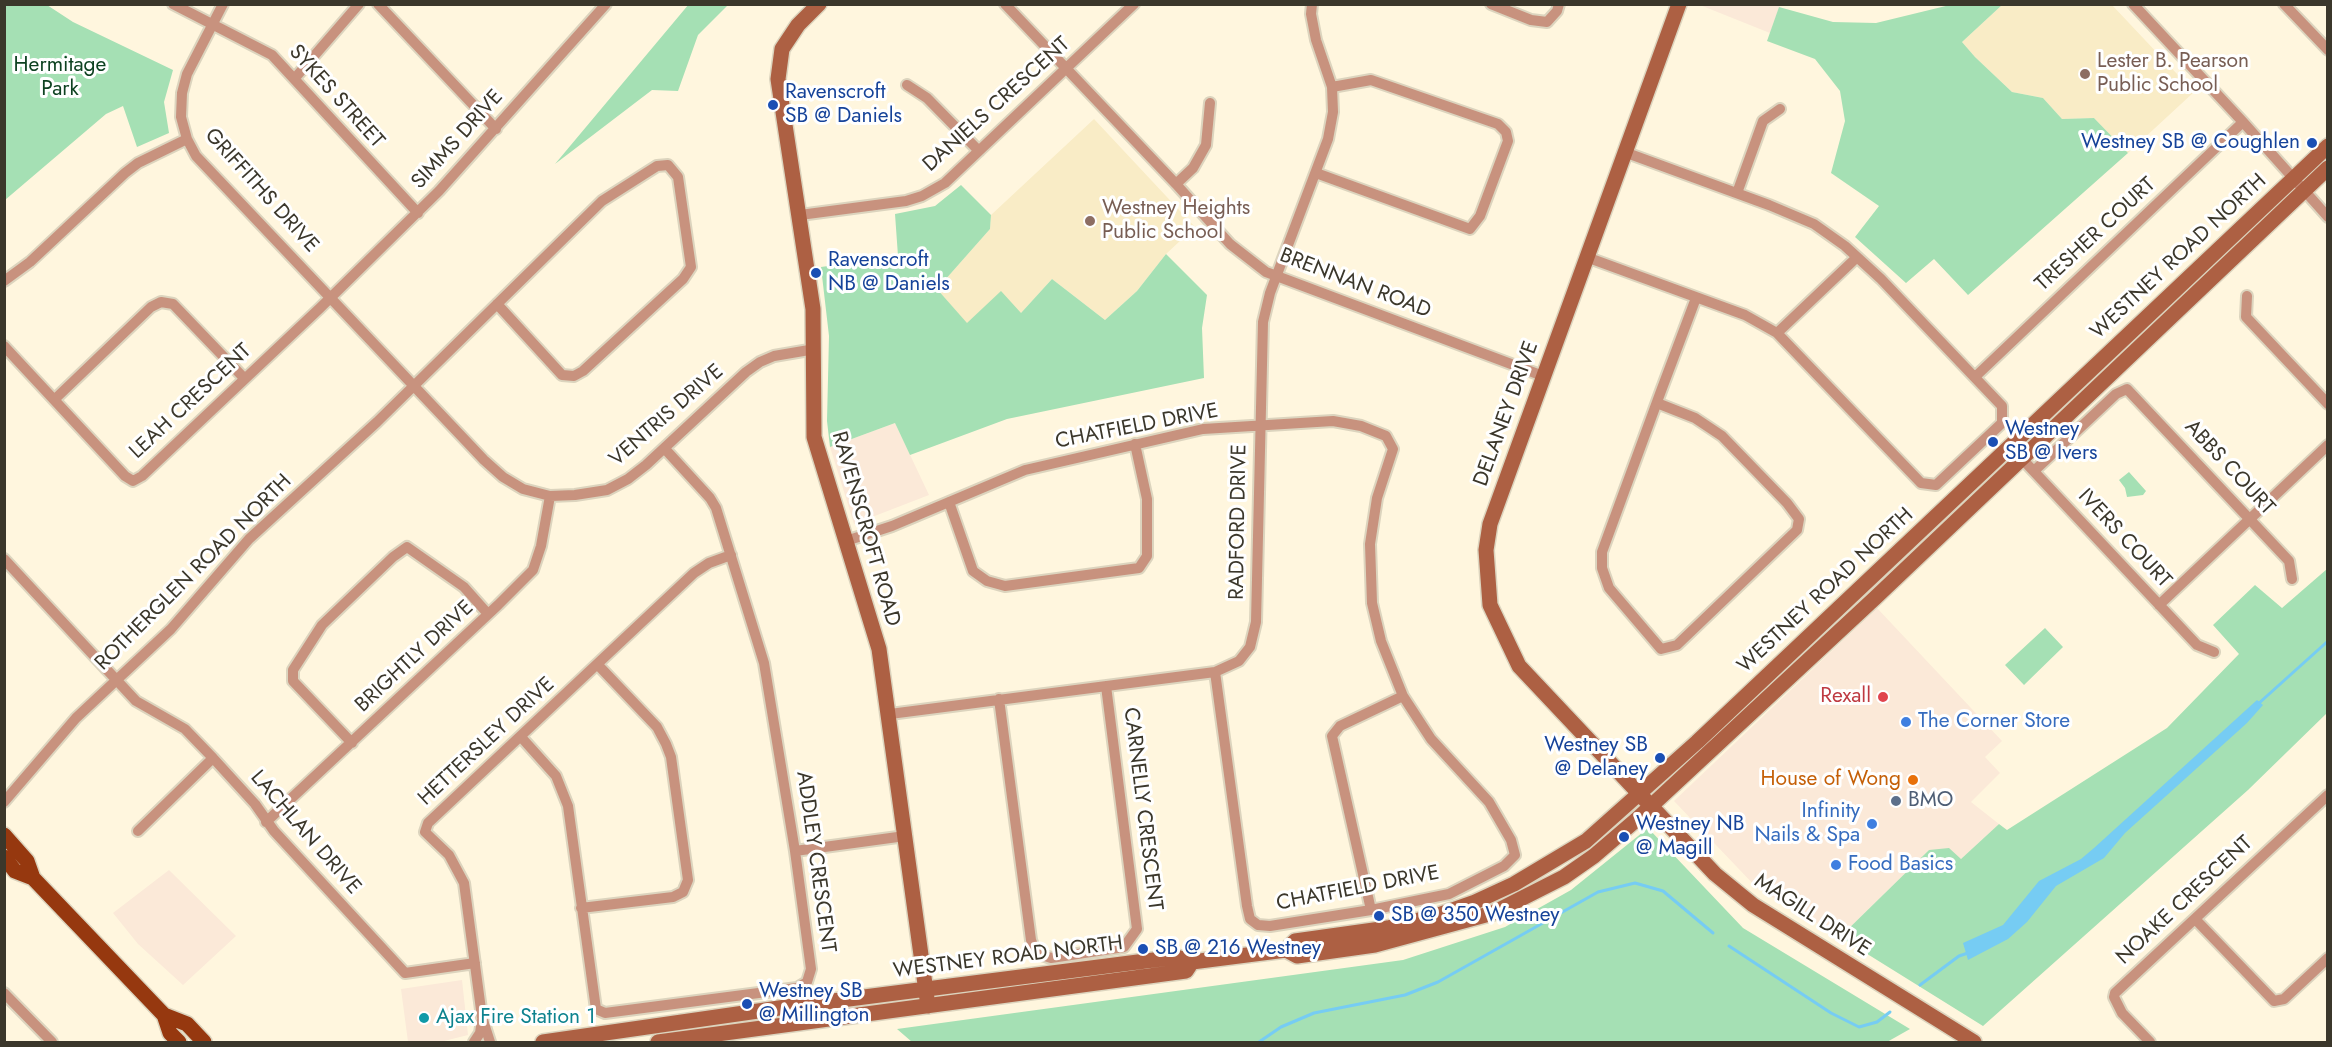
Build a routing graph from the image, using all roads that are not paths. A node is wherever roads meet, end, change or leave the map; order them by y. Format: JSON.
{"nodes":[{"id":1,"x":173,"y":4,"type":"edge"},
{"id":2,"x":223,"y":4,"type":"edge"},
{"id":3,"x":359,"y":4,"type":"edge"},
{"id":4,"x":378,"y":4,"type":"edge"},
{"id":5,"x":606,"y":4,"type":"edge"},
{"id":6,"x":819,"y":4,"type":"edge"},
{"id":7,"x":1005,"y":4,"type":"edge"},
{"id":8,"x":1134,"y":4,"type":"edge"},
{"id":9,"x":1312,"y":4,"type":"edge"},
{"id":10,"x":1491,"y":4,"type":"edge"},
{"id":11,"x":1559,"y":4,"type":"edge"},
{"id":12,"x":1679,"y":4,"type":"edge"},
{"id":13,"x":2133,"y":4,"type":"edge"},
{"id":14,"x":2284,"y":4,"type":"edge"},
{"id":15,"x":214,"y":23,"type":"junction"},
{"id":16,"x":2328,"y":50,"type":"edge"},
{"id":17,"x":1067,"y":69,"type":"junction"},
{"id":18,"x":295,"y":78,"type":"junction"},
{"id":19,"x":907,"y":85,"type":"dead end"},
{"id":20,"x":1332,"y":87,"type":"junction"},
{"id":21,"x":1210,"y":103,"type":"dead end"},
{"id":22,"x":1780,"y":109,"type":"dead end"},
{"id":23,"x":2243,"y":122,"type":"junction"},
{"id":24,"x":496,"y":129,"type":"junction"},
{"id":25,"x":187,"y":139,"type":"junction"},
{"id":26,"x":2328,"y":146,"type":"edge"},
{"id":27,"x":979,"y":151,"type":"junction"},
{"id":28,"x":1627,"y":153,"type":"junction"},
{"id":29,"x":2328,"y":168,"type":"edge"},
{"id":30,"x":1316,"y":173,"type":"junction"},
{"id":31,"x":1176,"y":183,"type":"junction"},
{"id":32,"x":2299,"y":184,"type":"junction"},
{"id":33,"x":1737,"y":193,"type":"junction"},
{"id":34,"x":418,"y":213,"type":"junction"},
{"id":35,"x":800,"y":215,"type":"junction"},
{"id":36,"x":2328,"y":217,"type":"edge"},
{"id":37,"x":1857,"y":256,"type":"junction"},
{"id":38,"x":1589,"y":258,"type":"junction"},
{"id":39,"x":1277,"y":277,"type":"junction"},
{"id":40,"x":4,"y":281,"type":"edge"},
{"id":41,"x":2247,"y":296,"type":"dead end"},
{"id":42,"x":332,"y":297,"type":"junction"},
{"id":43,"x":1696,"y":298,"type":"junction"},
{"id":44,"x":497,"y":304,"type":"junction"},
{"id":45,"x":1777,"y":333,"type":"junction"},
{"id":46,"x":4,"y":346,"type":"edge"},
{"id":47,"x":815,"y":349,"type":"junction"},
{"id":48,"x":1543,"y":376,"type":"junction"},
{"id":49,"x":1975,"y":377,"type":"junction"},
{"id":50,"x":244,"y":378,"type":"junction"},
{"id":51,"x":414,"y":386,"type":"junction"},
{"id":52,"x":55,"y":399,"type":"junction"},
{"id":53,"x":1657,"y":403,"type":"junction"},
{"id":54,"x":2328,"y":404,"type":"edge"},
{"id":55,"x":1260,"y":426,"type":"junction"},
{"id":56,"x":1135,"y":444,"type":"junction"},
{"id":57,"x":2010,"y":446,"type":"junction"},
{"id":58,"x":2328,"y":446,"type":"edge"},
{"id":59,"x":665,"y":449,"type":"junction"},
{"id":60,"x":2021,"y":457,"type":"junction"},
{"id":61,"x":2034,"y":471,"type":"junction"},
{"id":62,"x":550,"y":496,"type":"junction"},
{"id":63,"x":949,"y":502,"type":"junction"},
{"id":64,"x":2249,"y":518,"type":"junction"},
{"id":65,"x":846,"y":541,"type":"junction"},
{"id":66,"x":731,"y":555,"type":"junction"},
{"id":67,"x":4,"y":559,"type":"edge"},
{"id":68,"x":2292,"y":579,"type":"dead end"},
{"id":69,"x":2159,"y":605,"type":"junction"},
{"id":70,"x":488,"y":614,"type":"junction"},
{"id":71,"x":2214,"y":652,"type":"dead end"},
{"id":72,"x":598,"y":665,"type":"junction"},
{"id":73,"x":1215,"y":672,"type":"junction"},
{"id":74,"x":116,"y":680,"type":"junction"},
{"id":75,"x":1106,"y":686,"type":"junction"},
{"id":76,"x":1403,"y":696,"type":"junction"},
{"id":77,"x":999,"y":699,"type":"junction"},
{"id":78,"x":890,"y":714,"type":"junction"},
{"id":79,"x":521,"y":737,"type":"junction"},
{"id":80,"x":352,"y":743,"type":"junction"},
{"id":81,"x":213,"y":758,"type":"junction"},
{"id":82,"x":2328,"y":795,"type":"edge"},
{"id":83,"x":1645,"y":800,"type":"junction"},
{"id":84,"x":4,"y":802,"type":"edge"},
{"id":85,"x":266,"y":822,"type":"junction"},
{"id":86,"x":138,"y":831,"type":"dead end"},
{"id":87,"x":4,"y":835,"type":"edge"},
{"id":88,"x":905,"y":836,"type":"junction"},
{"id":89,"x":795,"y":851,"type":"junction"},
{"id":90,"x":4,"y":857,"type":"edge"},
{"id":91,"x":33,"y":878,"type":"junction"},
{"id":92,"x":581,"y":908,"type":"junction"},
{"id":93,"x":1371,"y":910,"type":"junction"},
{"id":94,"x":2196,"y":920,"type":"junction"},
{"id":95,"x":2328,"y":958,"type":"edge"},
{"id":96,"x":1192,"y":962,"type":"junction"},
{"id":97,"x":476,"y":963,"type":"junction"},
{"id":98,"x":925,"y":990,"type":"junction"},
{"id":99,"x":4,"y":993,"type":"edge"},
{"id":100,"x":928,"y":1006,"type":"junction"},
{"id":101,"x":164,"y":1014,"type":"junction"},
{"id":102,"x":482,"y":1017,"type":"junction"},
{"id":103,"x":723,"y":1031,"type":"edge"},
{"id":104,"x":644,"y":1036,"type":"edge"},
{"id":105,"x":52,"y":1042,"type":"edge"},
{"id":106,"x":179,"y":1042,"type":"edge"},
{"id":107,"x":204,"y":1042,"type":"edge"},
{"id":108,"x":474,"y":1042,"type":"edge"},
{"id":109,"x":490,"y":1042,"type":"edge"},
{"id":110,"x":543,"y":1042,"type":"edge"},
{"id":111,"x":658,"y":1042,"type":"edge"},
{"id":112,"x":1974,"y":1042,"type":"edge"},
{"id":113,"x":2150,"y":1042,"type":"edge"}],
"edges":[{"from":1,"to":15,"type":"street","name":"SYKES STREET"},
{"from":2,"to":15,"type":"street","name":"GRIFFITHS DRIVE"},
{"from":3,"to":18,"type":"street"},
{"from":4,"to":24,"type":"street"},
{"from":5,"to":24,"type":"street","name":"SIMMS DRIVE"},
{"from":6,"to":35,"type":"main road","name":"RAVENSCROFT ROAD"},
{"from":7,"to":17,"type":"street","name":"BRENNAN ROAD"},
{"from":8,"to":17,"type":"street","name":"DANIELS CRESCENT"},
{"from":9,"to":20,"type":"street","name":"RADFORD DRIVE"},
{"from":10,"to":11,"type":"street"},
{"from":12,"to":28,"type":"main road","name":"DELANEY DRIVE"},
{"from":13,"to":23,"type":"street"},
{"from":14,"to":16,"type":"street"},
{"from":15,"to":18,"type":"street","name":"SYKES STREET"},
{"from":15,"to":25,"type":"street","name":"GRIFFITHS DRIVE"},
{"from":17,"to":27,"type":"street","name":"DANIELS CRESCENT"},
{"from":17,"to":31,"type":"street","name":"BRENNAN ROAD"},
{"from":18,"to":34,"type":"street","name":"SYKES STREET"},
{"from":19,"to":27,"type":"street"},
{"from":20,"to":30,"type":"street","name":"RADFORD DRIVE"},
{"from":20,"to":30,"type":"street"},
{"from":21,"to":31,"type":"street"},
{"from":22,"to":33,"type":"street"},
{"from":23,"to":32,"type":"street"},
{"from":23,"to":49,"type":"street","name":"TRESHER COURT"},
{"from":24,"to":34,"type":"street","name":"SIMMS DRIVE"},
{"from":25,"to":40,"type":"street"},
{"from":25,"to":42,"type":"street","name":"GRIFFITHS DRIVE"},
{"from":26,"to":32,"type":"main road","name":"WESTNEY ROAD NORTH"},
{"from":27,"to":35,"type":"street","name":"DANIELS CRESCENT"},
{"from":28,"to":33,"type":"street"},
{"from":28,"to":38,"type":"main road","name":"DELANEY DRIVE"},
{"from":29,"to":32,"type":"main road","name":"WESTNEY ROAD NORTH"},
{"from":30,"to":39,"type":"street","name":"RADFORD DRIVE"},
{"from":31,"to":39,"type":"street","name":"BRENNAN ROAD"},
{"from":32,"to":36,"type":"street"},
{"from":32,"to":57,"type":"main road","name":"WESTNEY ROAD NORTH"},
{"from":32,"to":60,"type":"main road","name":"WESTNEY ROAD NORTH"},
{"from":33,"to":37,"type":"street"},
{"from":34,"to":42,"type":"street","name":"SIMMS DRIVE"},
{"from":35,"to":47,"type":"main road","name":"RAVENSCROFT ROAD"},
{"from":37,"to":45,"type":"street"},
{"from":37,"to":49,"type":"street"},
{"from":38,"to":43,"type":"street"},
{"from":38,"to":48,"type":"main road","name":"DELANEY DRIVE"},
{"from":39,"to":48,"type":"street","name":"BRENNAN ROAD"},
{"from":39,"to":55,"type":"street","name":"RADFORD DRIVE"},
{"from":41,"to":54,"type":"street"},
{"from":42,"to":50,"type":"street","name":"LEAH CRESCENT"},
{"from":42,"to":51,"type":"street","name":"VENTRIS DRIVE"},
{"from":43,"to":45,"type":"street"},
{"from":43,"to":53,"type":"street"},
{"from":44,"to":44,"type":"street","name":"ROTHERGLEN ROAD NORTH"},
{"from":44,"to":51,"type":"street","name":"ROTHERGLEN ROAD NORTH"},
{"from":45,"to":49,"type":"street"},
{"from":46,"to":52,"type":"street","name":"LEAH CRESCENT"},
{"from":47,"to":59,"type":"street","name":"VENTRIS DRIVE"},
{"from":47,"to":65,"type":"main road","name":"RAVENSCROFT ROAD"},
{"from":48,"to":83,"type":"main road","name":"DELANEY DRIVE"},
{"from":50,"to":52,"type":"street"},
{"from":50,"to":52,"type":"street","name":"LEAH CRESCENT"},
{"from":51,"to":62,"type":"street","name":"VENTRIS DRIVE"},
{"from":51,"to":74,"type":"street","name":"ROTHERGLEN ROAD NORTH"},
{"from":53,"to":53,"type":"street"},
{"from":55,"to":56,"type":"street","name":"CHATFIELD DRIVE"},
{"from":55,"to":73,"type":"street","name":"RADFORD DRIVE"},
{"from":55,"to":76,"type":"street","name":"CHATFIELD DRIVE"},
{"from":56,"to":63,"type":"street","name":"CHATFIELD DRIVE"},
{"from":56,"to":63,"type":"street"},
{"from":57,"to":60,"type":"street","name":"IVERS COURT"},
{"from":57,"to":83,"type":"main road","name":"WESTNEY ROAD NORTH"},
{"from":58,"to":64,"type":"street"},
{"from":59,"to":62,"type":"street","name":"VENTRIS DRIVE"},
{"from":59,"to":66,"type":"street","name":"ADDLEY CRESCENT"},
{"from":60,"to":61,"type":"street","name":"IVERS COURT"},
{"from":60,"to":83,"type":"main road","name":"WESTNEY ROAD NORTH"},
{"from":61,"to":64,"type":"street","name":"ABBS COURT"},
{"from":61,"to":69,"type":"street","name":"IVERS COURT"},
{"from":62,"to":70,"type":"street","name":"BRIGHTLY DRIVE"},
{"from":63,"to":65,"type":"street","name":"CHATFIELD DRIVE"},
{"from":64,"to":68,"type":"street","name":"ABBS COURT"},
{"from":64,"to":69,"type":"street"},
{"from":65,"to":78,"type":"main road","name":"RAVENSCROFT ROAD"},
{"from":66,"to":72,"type":"street","name":"HETTERSLEY DRIVE"},
{"from":66,"to":89,"type":"street","name":"ADDLEY CRESCENT"},
{"from":67,"to":74,"type":"street","name":"LACHLAN DRIVE"},
{"from":69,"to":71,"type":"street","name":"IVERS COURT"},
{"from":70,"to":80,"type":"street","name":"BRIGHTLY DRIVE"},
{"from":70,"to":80,"type":"street"},
{"from":72,"to":79,"type":"street","name":"HETTERSLEY DRIVE"},
{"from":72,"to":92,"type":"street"},
{"from":73,"to":75,"type":"street","name":"RADFORD DRIVE"},
{"from":73,"to":93,"type":"street","name":"CHATFIELD DRIVE"},
{"from":74,"to":81,"type":"street","name":"LACHLAN DRIVE"},
{"from":74,"to":84,"type":"street","name":"ROTHERGLEN ROAD NORTH"},
{"from":75,"to":77,"type":"street","name":"RADFORD DRIVE"},
{"from":75,"to":77,"type":"street","name":"CARNELLY CRESCENT"},
{"from":76,"to":93,"type":"street"},
{"from":76,"to":93,"type":"street","name":"CHATFIELD DRIVE"},
{"from":77,"to":78,"type":"street","name":"RADFORD DRIVE"},
{"from":78,"to":88,"type":"main road","name":"RAVENSCROFT ROAD"},
{"from":79,"to":92,"type":"street","name":"ADDLEY CRESCENT"},
{"from":79,"to":97,"type":"street","name":"HETTERSLEY DRIVE"},
{"from":80,"to":85,"type":"street","name":"BRIGHTLY DRIVE"},
{"from":81,"to":85,"type":"street","name":"LACHLAN DRIVE"},
{"from":81,"to":86,"type":"street"},
{"from":82,"to":94,"type":"street","name":"NOAKE CRESCENT"},
{"from":83,"to":96,"type":"main road","name":"WESTNEY ROAD NORTH"},
{"from":83,"to":112,"type":"main road","name":"MAGILL DRIVE"},
{"from":85,"to":97,"type":"street","name":"LACHLAN DRIVE"},
{"from":87,"to":91,"type":"main road"},
{"from":88,"to":89,"type":"street"},
{"from":88,"to":98,"type":"main road","name":"RAVENSCROFT ROAD"},
{"from":89,"to":92,"type":"street","name":"ADDLEY CRESCENT"},
{"from":90,"to":91,"type":"main road"},
{"from":91,"to":101,"type":"main road"},
{"from":94,"to":95,"type":"street"},
{"from":94,"to":113,"type":"street","name":"NOAKE CRESCENT"},
{"from":96,"to":98,"type":"main road","name":"WESTNEY ROAD NORTH"},
{"from":96,"to":100,"type":"main road","name":"WESTNEY ROAD NORTH"},
{"from":97,"to":102,"type":"street","name":"HETTERSLEY DRIVE"},
{"from":98,"to":100,"type":"main road","name":"RAVENSCROFT ROAD"},
{"from":98,"to":103,"type":"main road","name":"WESTNEY ROAD NORTH"},
{"from":99,"to":105,"type":"street"},
{"from":100,"to":103,"type":"main road","name":"WESTNEY ROAD NORTH"},
{"from":101,"to":106,"type":"main road"},
{"from":101,"to":107,"type":"main road"},
{"from":102,"to":108,"type":"street","name":"HETTERSLEY DRIVE"},
{"from":102,"to":109,"type":"street","name":"HETTERSLEY DRIVE"},
{"from":103,"to":104,"type":"main road","name":"WESTNEY ROAD NORTH"},
{"from":103,"to":111,"type":"main road","name":"WESTNEY ROAD NORTH"},
{"from":104,"to":110,"type":"main road","name":"WESTNEY ROAD NORTH"}]}
